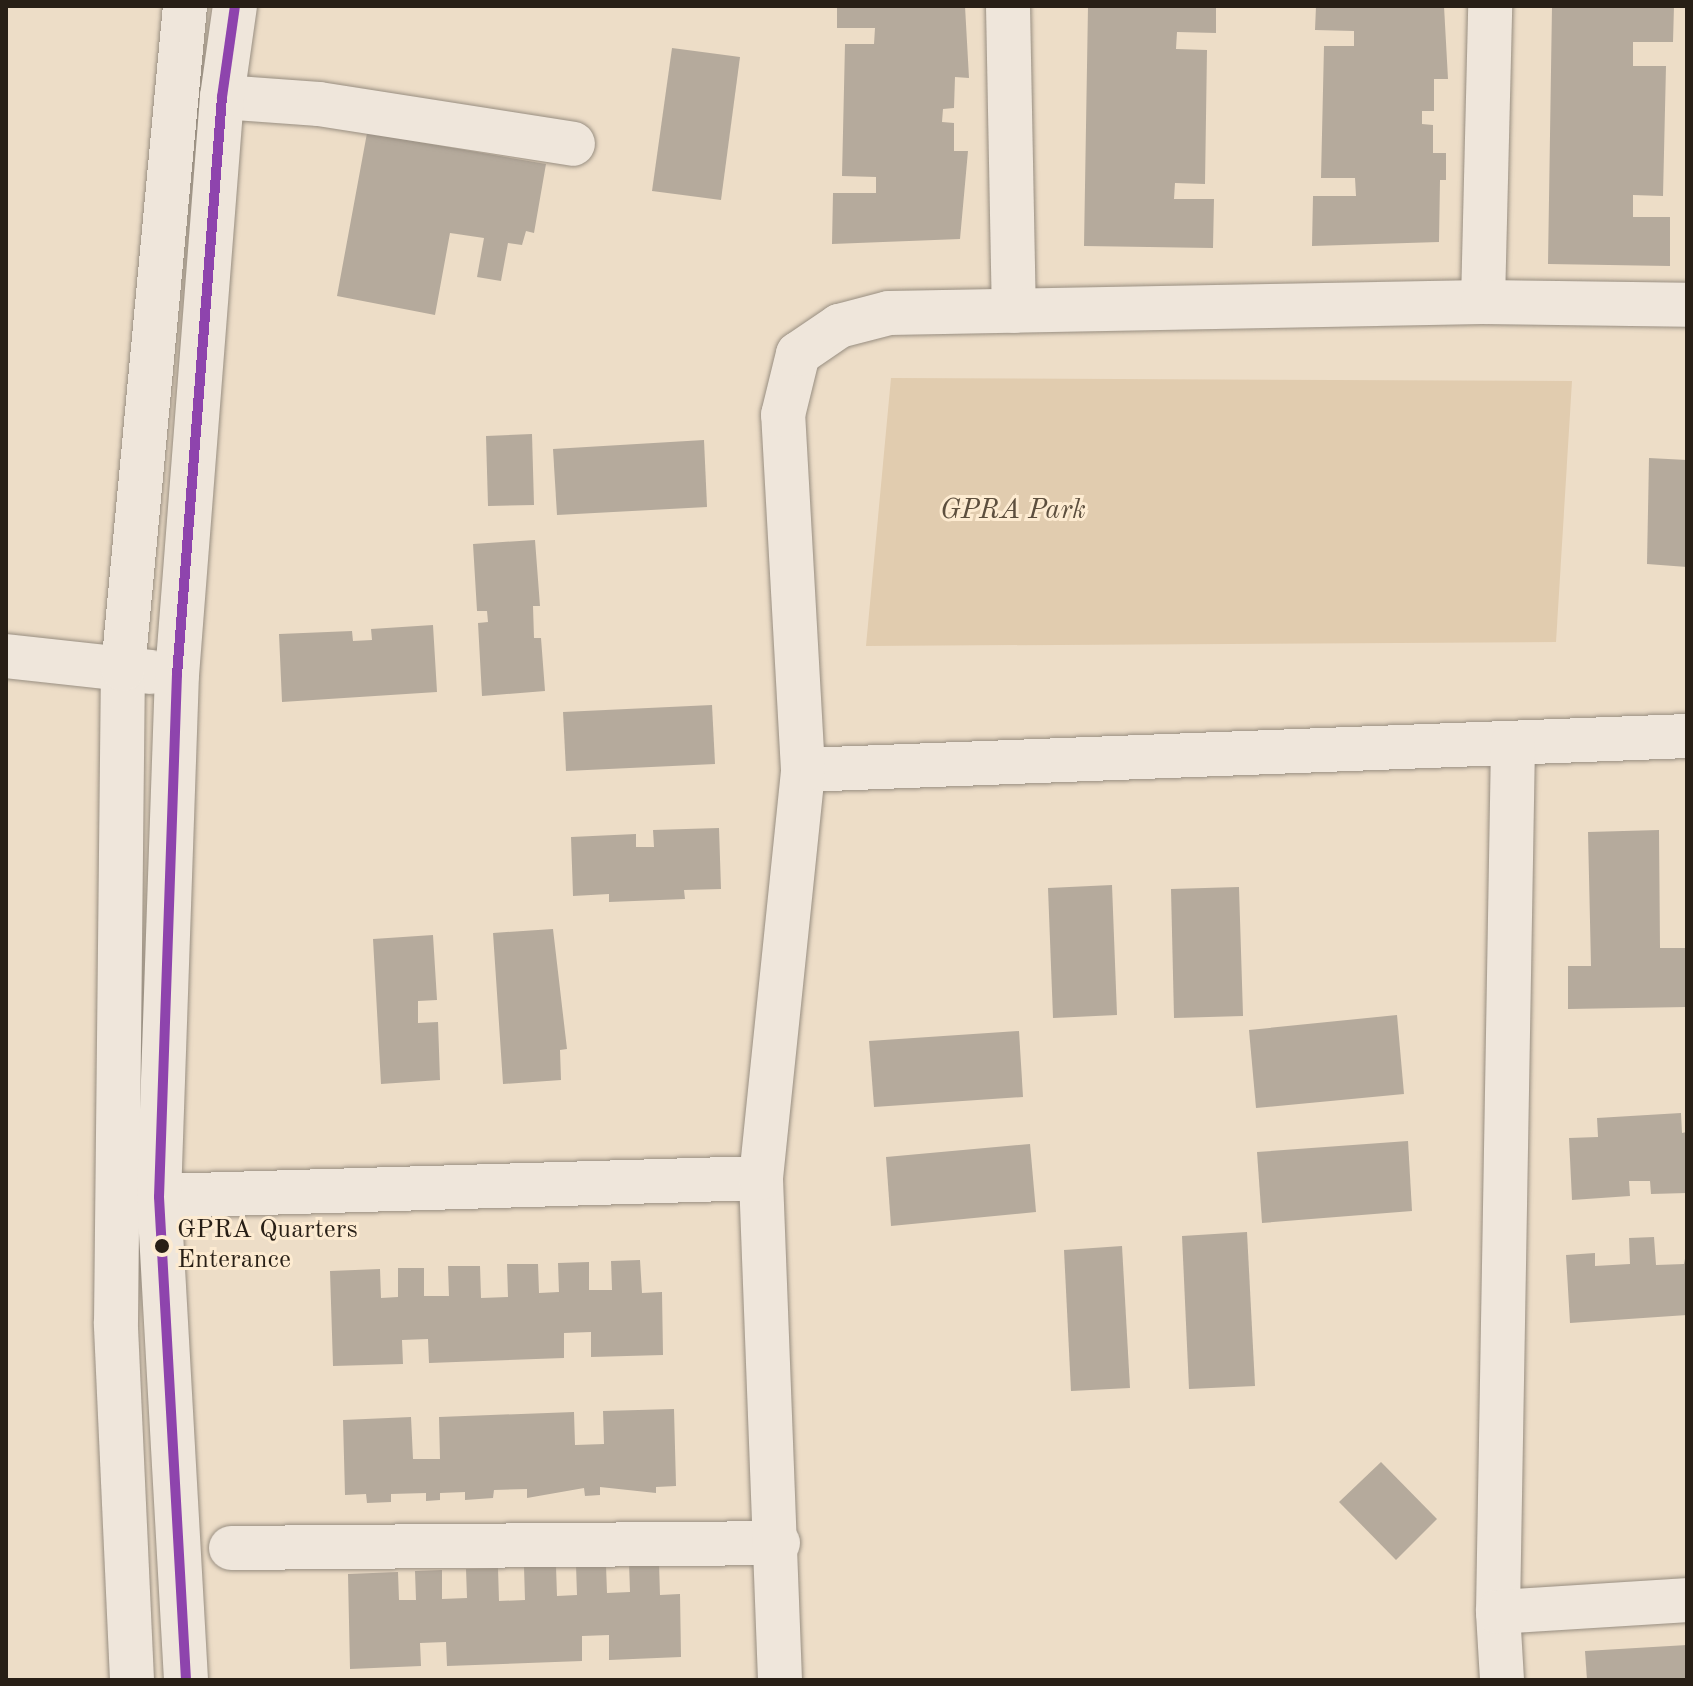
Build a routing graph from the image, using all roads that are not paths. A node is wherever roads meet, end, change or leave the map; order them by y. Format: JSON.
{"nodes":[{"id":1,"x":185,"y":6,"type":"edge"},
{"id":2,"x":235,"y":6,"type":"edge"},
{"id":3,"x":1008,"y":6,"type":"edge"},
{"id":4,"x":1490,"y":6,"type":"edge"},
{"id":5,"x":222,"y":97,"type":"junction"},
{"id":6,"x":573,"y":144,"type":"dead end"},
{"id":7,"x":1483,"y":302,"type":"junction"},
{"id":8,"x":1687,"y":305,"type":"edge"},
{"id":9,"x":1014,"y":311,"type":"junction"},
{"id":10,"x":6,"y":656,"type":"edge"},
{"id":11,"x":123,"y":669,"type":"junction"},
{"id":12,"x":177,"y":675,"type":"junction"},
{"id":13,"x":1687,"y":736,"type":"edge"},
{"id":14,"x":1513,"y":743,"type":"junction"},
{"id":15,"x":803,"y":770,"type":"junction"},
{"id":16,"x":761,"y":1178,"type":"junction"},
{"id":17,"x":138,"y":1197,"type":"junction"},
{"id":18,"x":778,"y":1543,"type":"junction"},
{"id":19,"x":231,"y":1548,"type":"dead end"},
{"id":20,"x":1687,"y":1600,"type":"edge"},
{"id":21,"x":1498,"y":1612,"type":"junction"},
{"id":22,"x":132,"y":1680,"type":"edge"},
{"id":23,"x":186,"y":1680,"type":"edge"},
{"id":24,"x":780,"y":1680,"type":"edge"},
{"id":25,"x":1502,"y":1680,"type":"edge"}],
"edges":[{"from":1,"to":11,"type":"street"},
{"from":2,"to":5,"type":"street"},
{"from":3,"to":9,"type":"street"},
{"from":4,"to":7,"type":"street"},
{"from":5,"to":6,"type":"street"},
{"from":5,"to":12,"type":"street"},
{"from":7,"to":8,"type":"street"},
{"from":7,"to":9,"type":"street"},
{"from":9,"to":15,"type":"street"},
{"from":10,"to":11,"type":"street"},
{"from":11,"to":12,"type":"street"},
{"from":11,"to":17,"type":"street"},
{"from":12,"to":17,"type":"street"},
{"from":13,"to":14,"type":"street"},
{"from":14,"to":15,"type":"street"},
{"from":14,"to":21,"type":"street"},
{"from":15,"to":16,"type":"street"},
{"from":16,"to":17,"type":"street"},
{"from":16,"to":18,"type":"street"},
{"from":17,"to":22,"type":"street"},
{"from":17,"to":23,"type":"street"},
{"from":18,"to":19,"type":"street"},
{"from":18,"to":24,"type":"street"},
{"from":20,"to":21,"type":"street"},
{"from":21,"to":25,"type":"street"}]}
